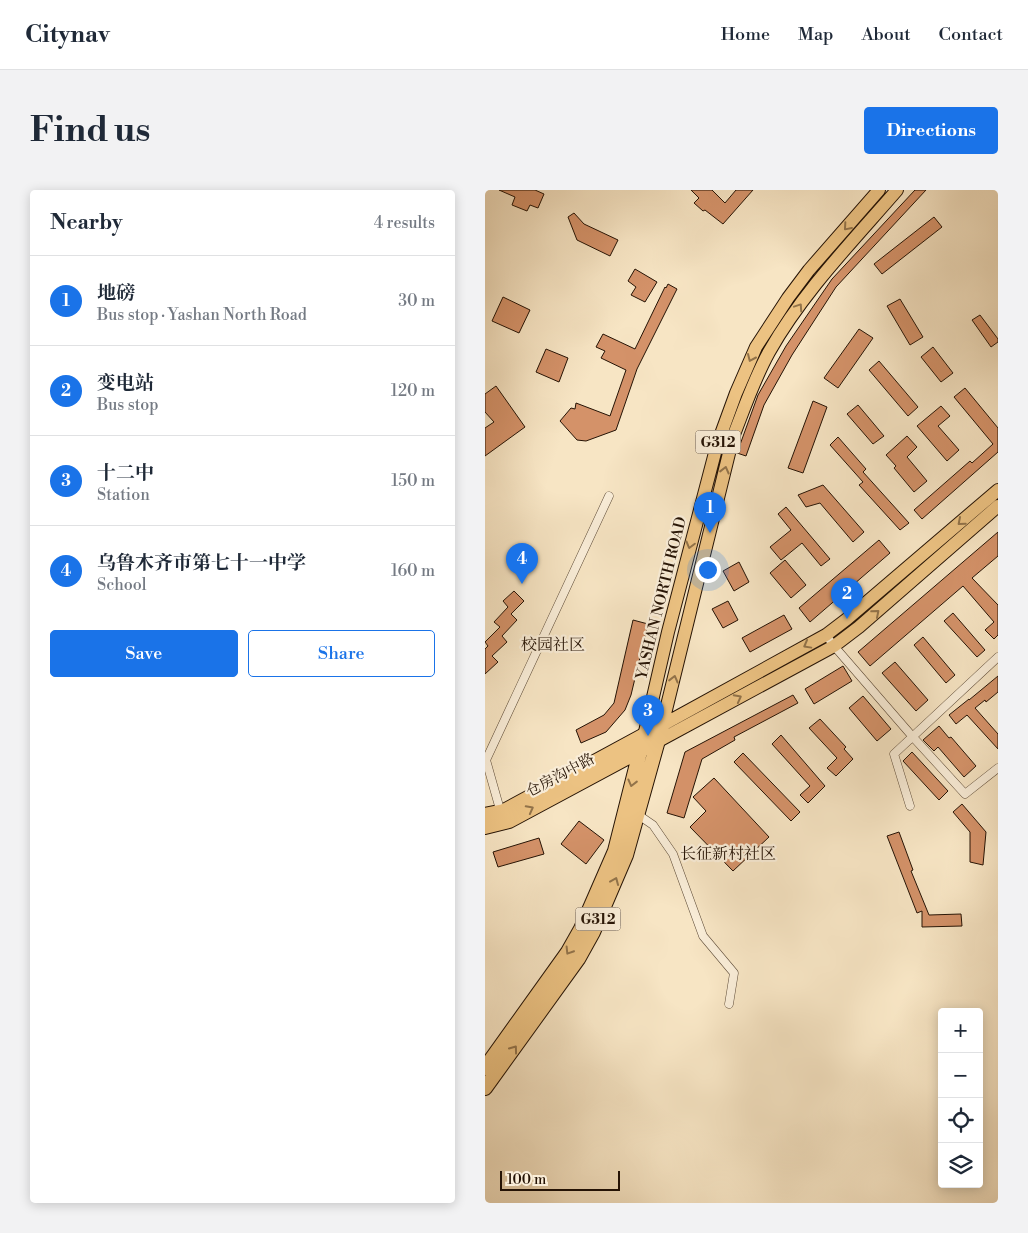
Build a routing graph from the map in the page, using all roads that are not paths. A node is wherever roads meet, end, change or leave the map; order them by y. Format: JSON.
{"nodes":[{"id":1,"x":879,"y":190,"type":"edge"},
{"id":2,"x":897,"y":190,"type":"edge"},
{"id":3,"x":998,"y":490,"type":"edge"},
{"id":4,"x":609,"y":496,"type":"dead end"},
{"id":5,"x":998,"y":506,"type":"edge"},
{"id":6,"x":826,"y":635,"type":"junction"},
{"id":7,"x":834,"y":646,"type":"junction"},
{"id":8,"x":998,"y":657,"type":"edge"},
{"id":9,"x":912,"y":736,"type":"junction"},
{"id":10,"x":651,"y":738,"type":"junction"},
{"id":11,"x":998,"y":768,"type":"edge"},
{"id":12,"x":910,"y":806,"type":"dead end"},
{"id":13,"x":637,"y":814,"type":"junction"},
{"id":14,"x":485,"y":815,"type":"edge"},
{"id":15,"x":502,"y":817,"type":"junction"},
{"id":16,"x":485,"y":827,"type":"edge"},
{"id":17,"x":729,"y":1004,"type":"dead end"},
{"id":18,"x":485,"y":1068,"type":"edge"},
{"id":19,"x":485,"y":1088,"type":"edge"}],
"edges":[{"from":1,"to":10,"type":"main road","name":"YASHAN NORTH ROAD","number":"G312","one_way":true},
{"from":10,"to":2,"type":"main road","name":"YASHAN NORTH ROAD","number":"G312","one_way":true},
{"from":3,"to":6,"type":"main road","one_way":true},
{"from":4,"to":15,"type":"street"},
{"from":7,"to":5,"type":"main road","one_way":true},
{"from":6,"to":7,"type":"street"},
{"from":6,"to":10,"type":"main road","one_way":true},
{"from":7,"to":9,"type":"street"},
{"from":10,"to":7,"type":"main road","one_way":true},
{"from":8,"to":9,"type":"street"},
{"from":9,"to":11,"type":"street"},
{"from":9,"to":12,"type":"street"},
{"from":10,"to":13,"type":"highway","number":"G312"},
{"from":10,"to":15,"type":"highway"},
{"from":10,"to":18,"type":"highway","number":"G312","one_way":true},
{"from":13,"to":17,"type":"street"},
{"from":19,"to":13,"type":"highway","number":"G312","one_way":true},
{"from":14,"to":15,"type":"highway"},
{"from":15,"to":16,"type":"highway"}]}
